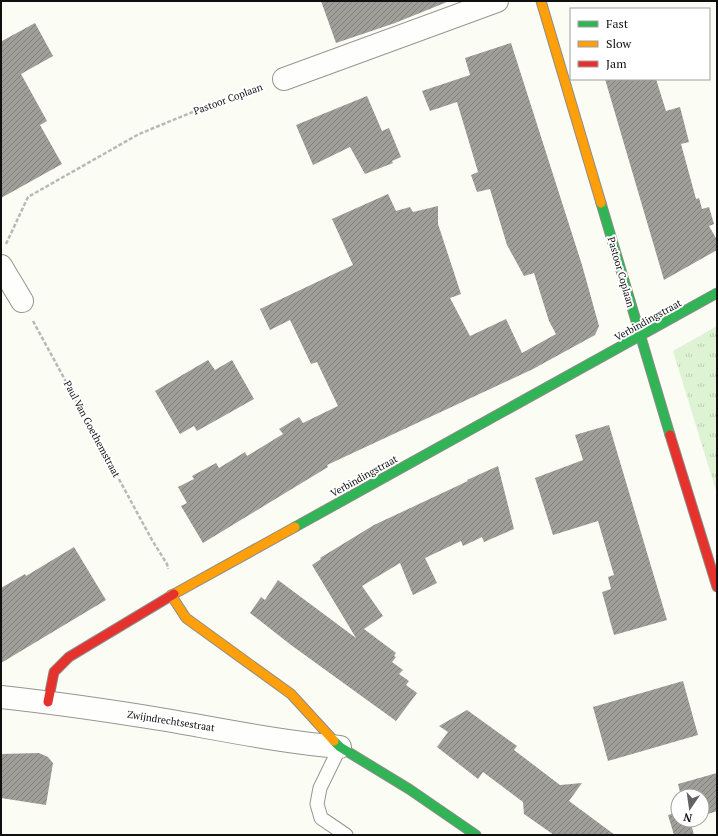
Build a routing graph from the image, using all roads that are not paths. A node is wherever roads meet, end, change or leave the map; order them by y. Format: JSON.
{"nodes":[{"id":1,"x":498,"y":1,"type":"edge"},
{"id":2,"x":541,"y":1,"type":"edge"},
{"id":3,"x":284,"y":79,"type":"road end"},
{"id":4,"x":2,"y":258,"type":"edge"},
{"id":5,"x":717,"y":293,"type":"edge"},
{"id":6,"x":22,"y":301,"type":"road end"},
{"id":7,"x":640,"y":337,"type":"junction"},
{"id":8,"x":717,"y":587,"type":"edge"},
{"id":9,"x":171,"y":595,"type":"junction"},
{"id":10,"x":1,"y":697,"type":"edge"},
{"id":11,"x":48,"y":702,"type":"junction"},
{"id":12,"x":340,"y":747,"type":"junction"},
{"id":13,"x":346,"y":835,"type":"edge"},
{"id":14,"x":476,"y":835,"type":"edge"}],
"edges":[{"from":1,"to":3,"type":"street"},
{"from":2,"to":7,"type":"street","name":"Pastoor Coplaan"},
{"from":4,"to":6,"type":"street"},
{"from":5,"to":7,"type":"street","name":"Verbindingstraat"},
{"from":7,"to":8,"type":"street","name":"Pastoor Coplaan"},
{"from":7,"to":9,"type":"street","name":"Verbindingstraat"},
{"from":9,"to":11,"type":"street","name":"Verbindingstraat"},
{"from":9,"to":12,"type":"street","name":"Zwijndrechtsestraat"},
{"from":10,"to":11,"type":"street","name":"Zwijndrechtsestraat"},
{"from":11,"to":12,"type":"street","name":"Zwijndrechtsestraat"},
{"from":12,"to":13,"type":"lane"},
{"from":12,"to":14,"type":"street","name":"Zwijndrechtsestraat"}]}
